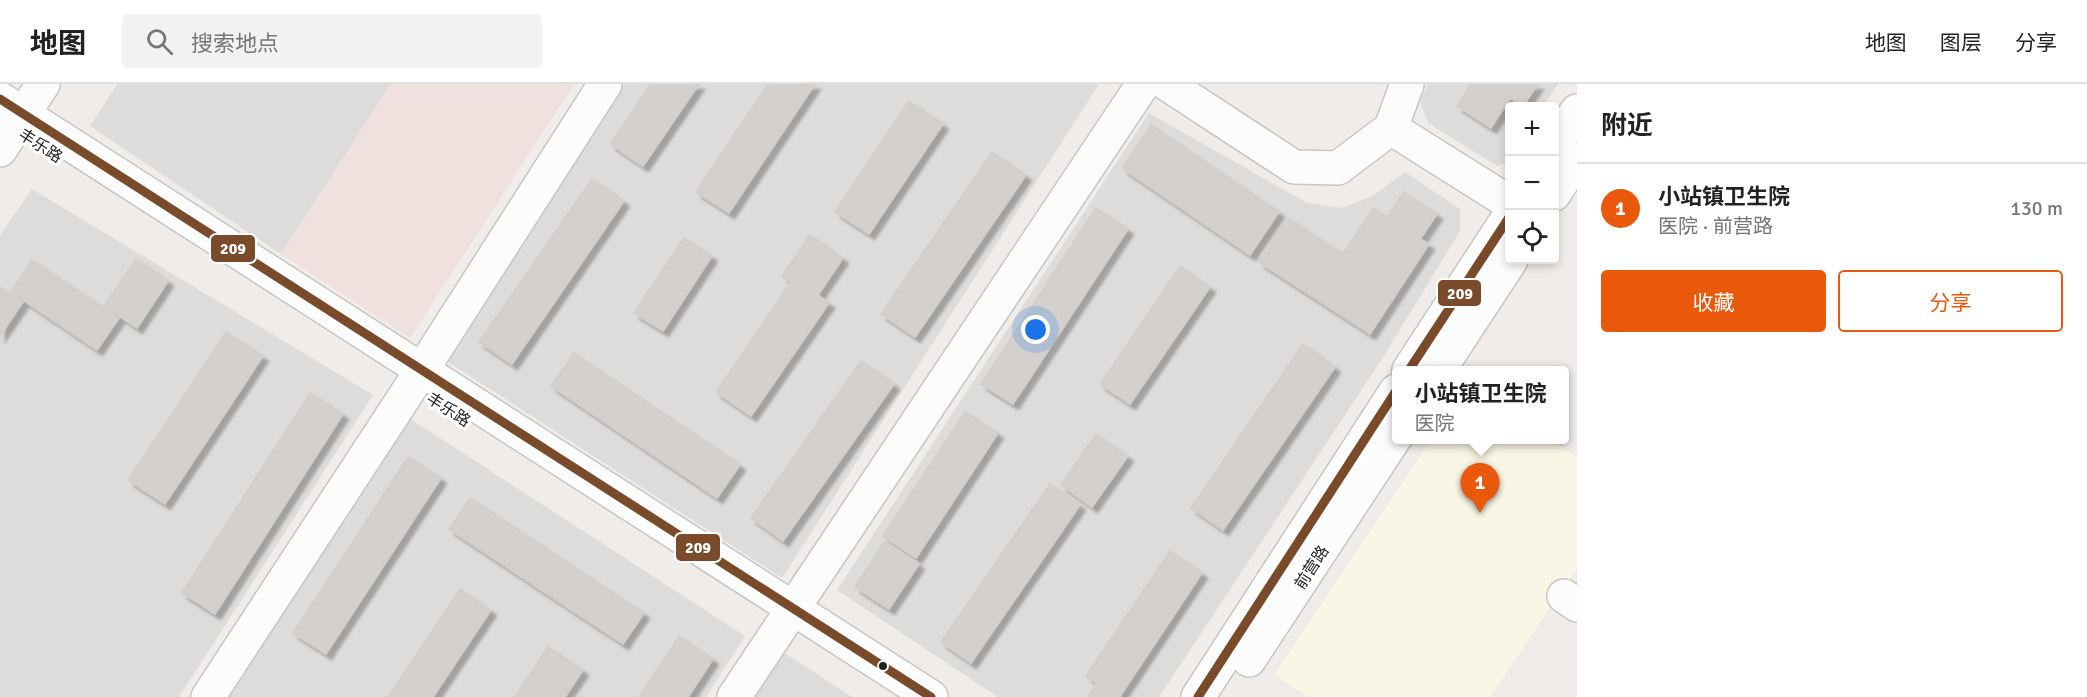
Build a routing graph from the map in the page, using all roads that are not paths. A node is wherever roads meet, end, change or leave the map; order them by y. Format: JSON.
{"nodes":[{"id":1,"x":43,"y":84,"type":"edge"},
{"id":2,"x":604,"y":84,"type":"edge"},
{"id":3,"x":1143,"y":84,"type":"edge"},
{"id":4,"x":1167,"y":84,"type":"edge"},
{"id":5,"x":1407,"y":84,"type":"edge"},
{"id":6,"x":1577,"y":111,"type":"edge"},
{"id":7,"x":8,"y":122,"type":"edge"},
{"id":8,"x":1391,"y":128,"type":"junction"},
{"id":9,"x":1559,"y":138,"type":"edge"},
{"id":10,"x":1577,"y":159,"type":"edge"},
{"id":11,"x":1559,"y":186,"type":"edge"},
{"id":12,"x":1505,"y":200,"type":"edge"},
{"id":13,"x":1505,"y":221,"type":"edge"},
{"id":14,"x":1509,"y":264,"type":"edge"},
{"id":15,"x":1412,"y":366,"type":"edge"},
{"id":16,"x":1442,"y":366,"type":"edge"},
{"id":17,"x":417,"y":377,"type":"junction"},
{"id":18,"x":1392,"y":397,"type":"edge"},
{"id":19,"x":1392,"y":442,"type":"edge"},
{"id":20,"x":788,"y":615,"type":"junction"},
{"id":21,"x":208,"y":697,"type":"edge"},
{"id":22,"x":734,"y":697,"type":"edge"},
{"id":23,"x":900,"y":697,"type":"edge"},
{"id":24,"x":931,"y":697,"type":"edge"},
{"id":25,"x":1198,"y":697,"type":"edge"},
{"id":26,"x":1225,"y":697,"type":"edge"}],
"edges":[{"from":1,"to":7,"type":"street"},
{"from":2,"to":17,"type":"street"},
{"from":3,"to":20,"type":"street"},
{"from":4,"to":8,"type":"street"},
{"from":5,"to":8,"type":"street"},
{"from":6,"to":9,"type":"street"},
{"from":7,"to":17,"type":"street","name":"丰乐路"},
{"from":8,"to":12,"type":"street"},
{"from":10,"to":11,"type":"street"},
{"from":13,"to":15,"type":"street"},
{"from":14,"to":16,"type":"street"},
{"from":17,"to":20,"type":"street","name":"丰乐路"},
{"from":17,"to":21,"type":"street"},
{"from":18,"to":25,"type":"street","name":"前营路"},
{"from":19,"to":26,"type":"street","name":"前营路"},
{"from":20,"to":22,"type":"street"},
{"from":20,"to":23,"type":"street","name":"丰乐路"},
{"from":20,"to":24,"type":"street","name":"丰乐路"}]}
